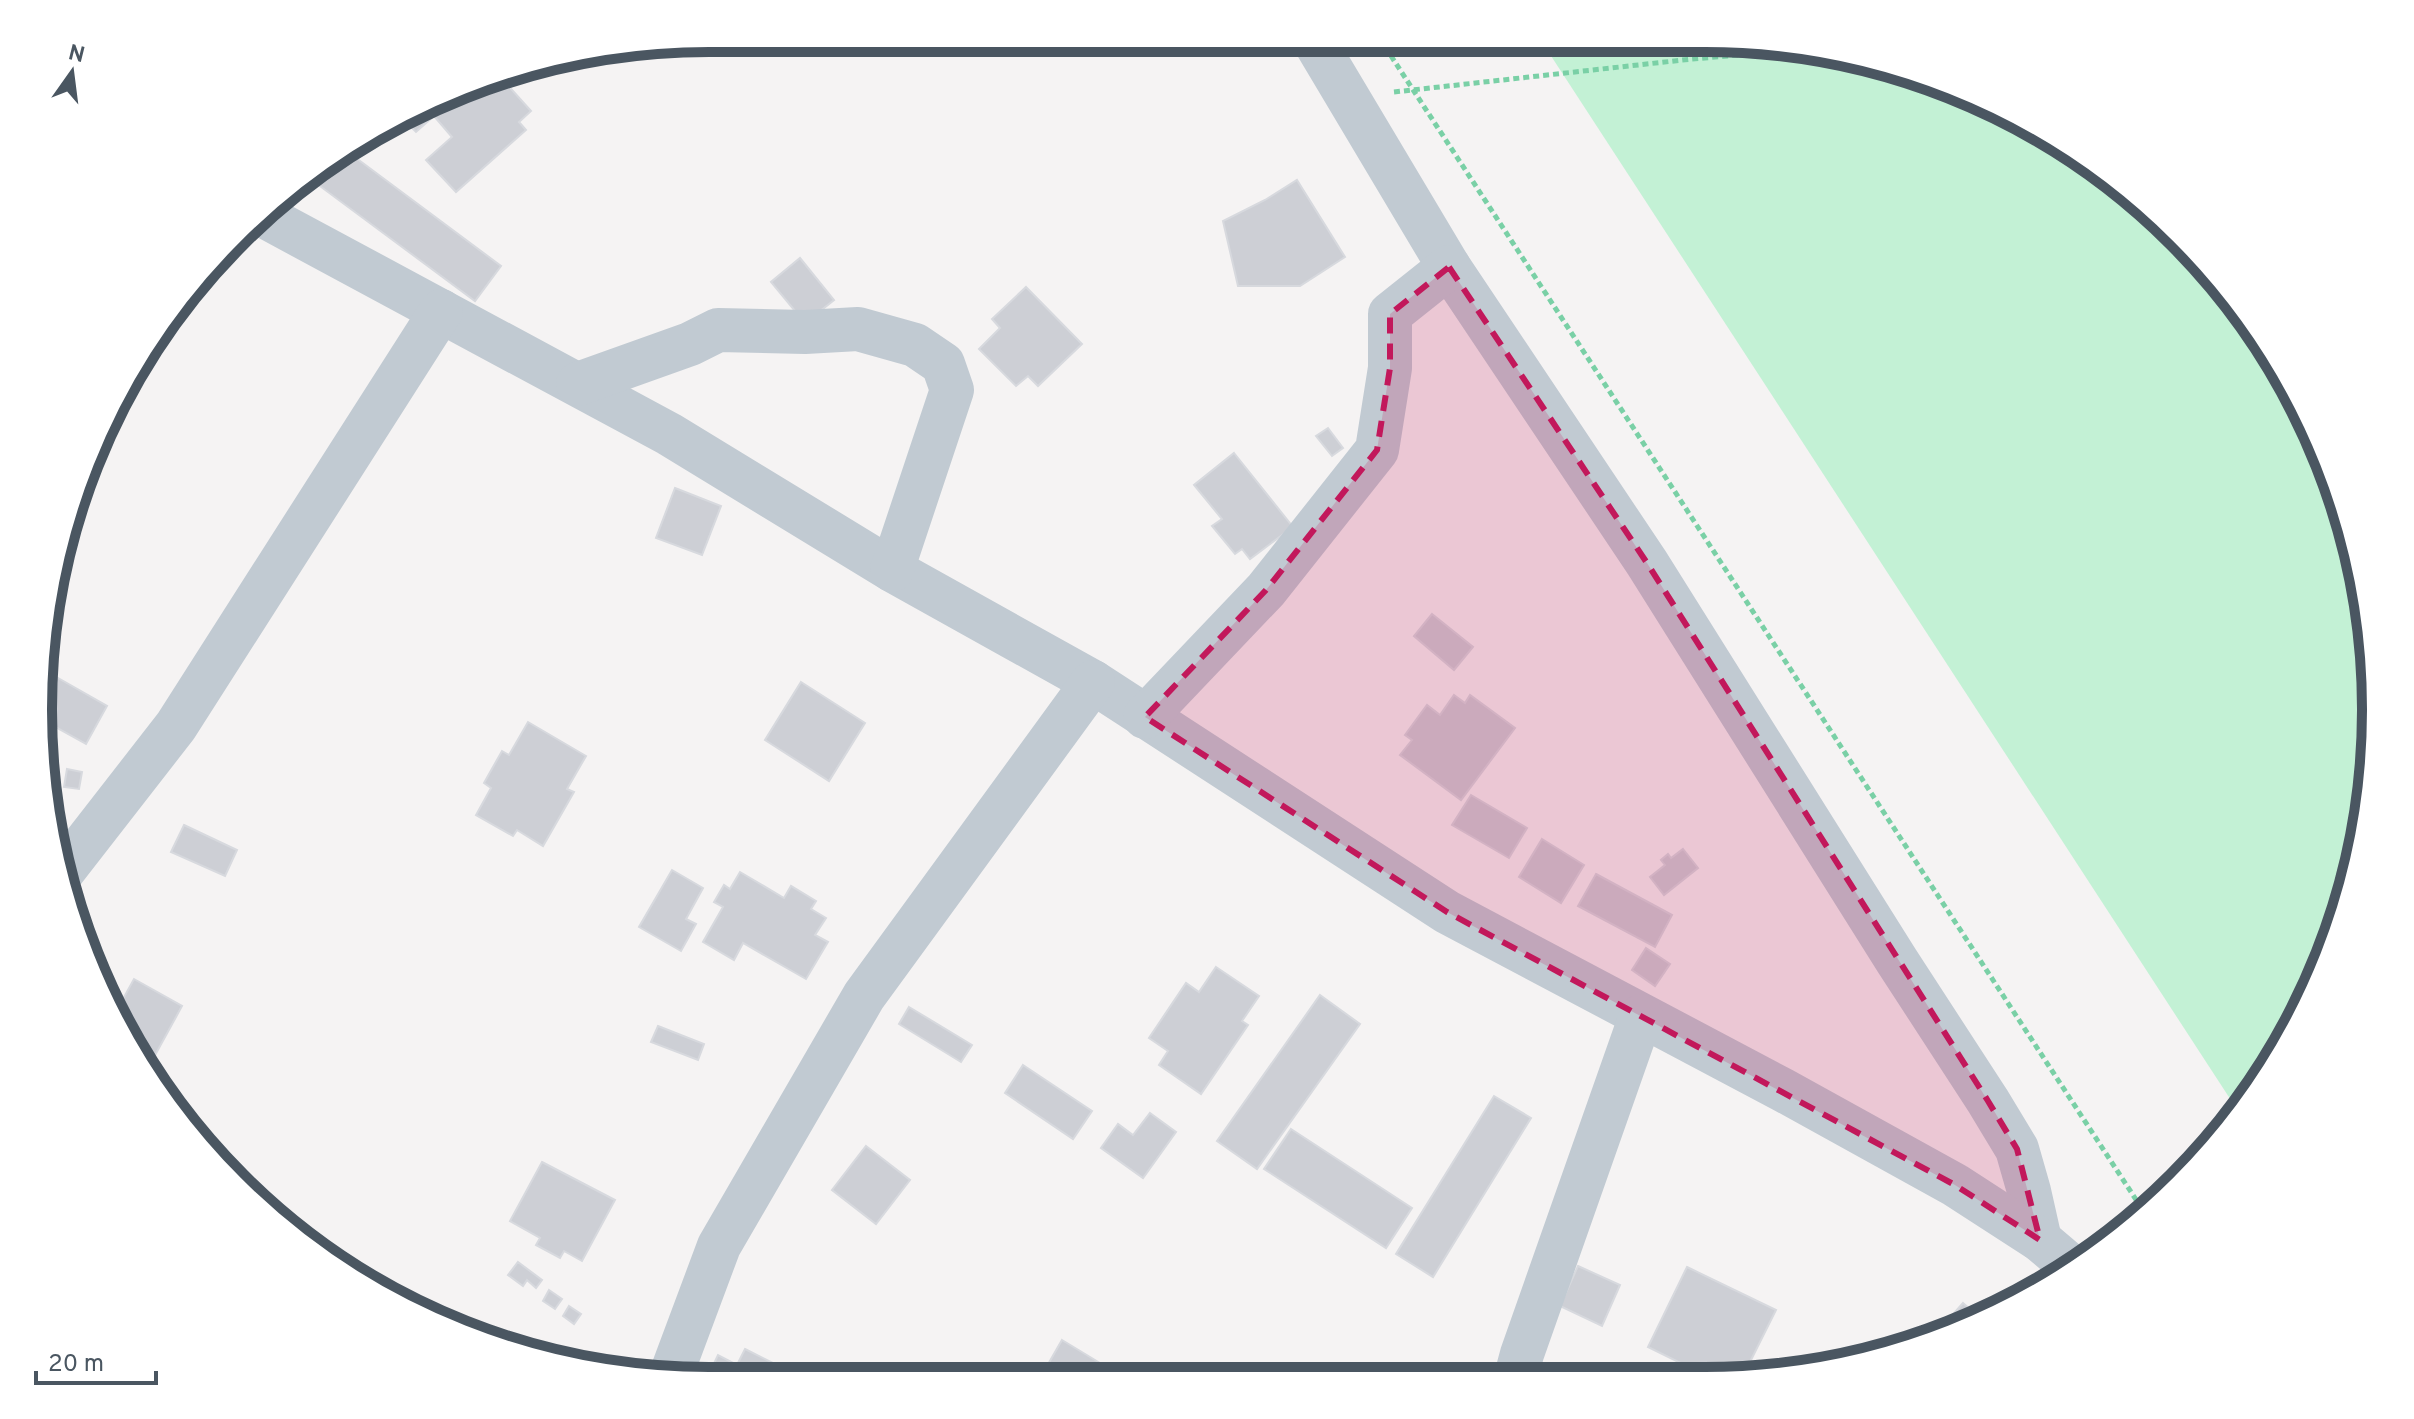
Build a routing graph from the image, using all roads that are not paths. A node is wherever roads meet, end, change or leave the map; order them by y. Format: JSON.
{"nodes":[{"id":1,"x":1321,"y":52,"type":"edge"},
{"id":2,"x":271,"y":220,"type":"edge"},
{"id":3,"x":1449,"y":267,"type":"junction"},
{"id":4,"x":441,"y":311,"type":"junction"},
{"id":5,"x":578,"y":384,"type":"junction"},
{"id":6,"x":892,"y":570,"type":"junction"},
{"id":7,"x":1093,"y":682,"type":"junction"},
{"id":8,"x":1145,"y":717,"type":"junction"},
{"id":9,"x":69,"y":857,"type":"edge"},
{"id":10,"x":1641,"y":1016,"type":"junction"},
{"id":11,"x":2040,"y":1240,"type":"junction"},
{"id":12,"x":2064,"y":1260,"type":"edge"},
{"id":13,"x":674,"y":1366,"type":"edge"},
{"id":14,"x":1518,"y":1367,"type":"edge"}],
"edges":[{"from":1,"to":3,"type":"street"},
{"from":2,"to":4,"type":"street"},
{"from":3,"to":8,"type":"street"},
{"from":3,"to":11,"type":"street"},
{"from":4,"to":5,"type":"street"},
{"from":4,"to":9,"type":"street"},
{"from":5,"to":6,"type":"street"},
{"from":5,"to":6,"type":"street"},
{"from":6,"to":7,"type":"street"},
{"from":7,"to":8,"type":"street"},
{"from":7,"to":13,"type":"street"},
{"from":8,"to":10,"type":"street"},
{"from":10,"to":11,"type":"street"},
{"from":10,"to":14,"type":"street"},
{"from":11,"to":12,"type":"street"}]}
